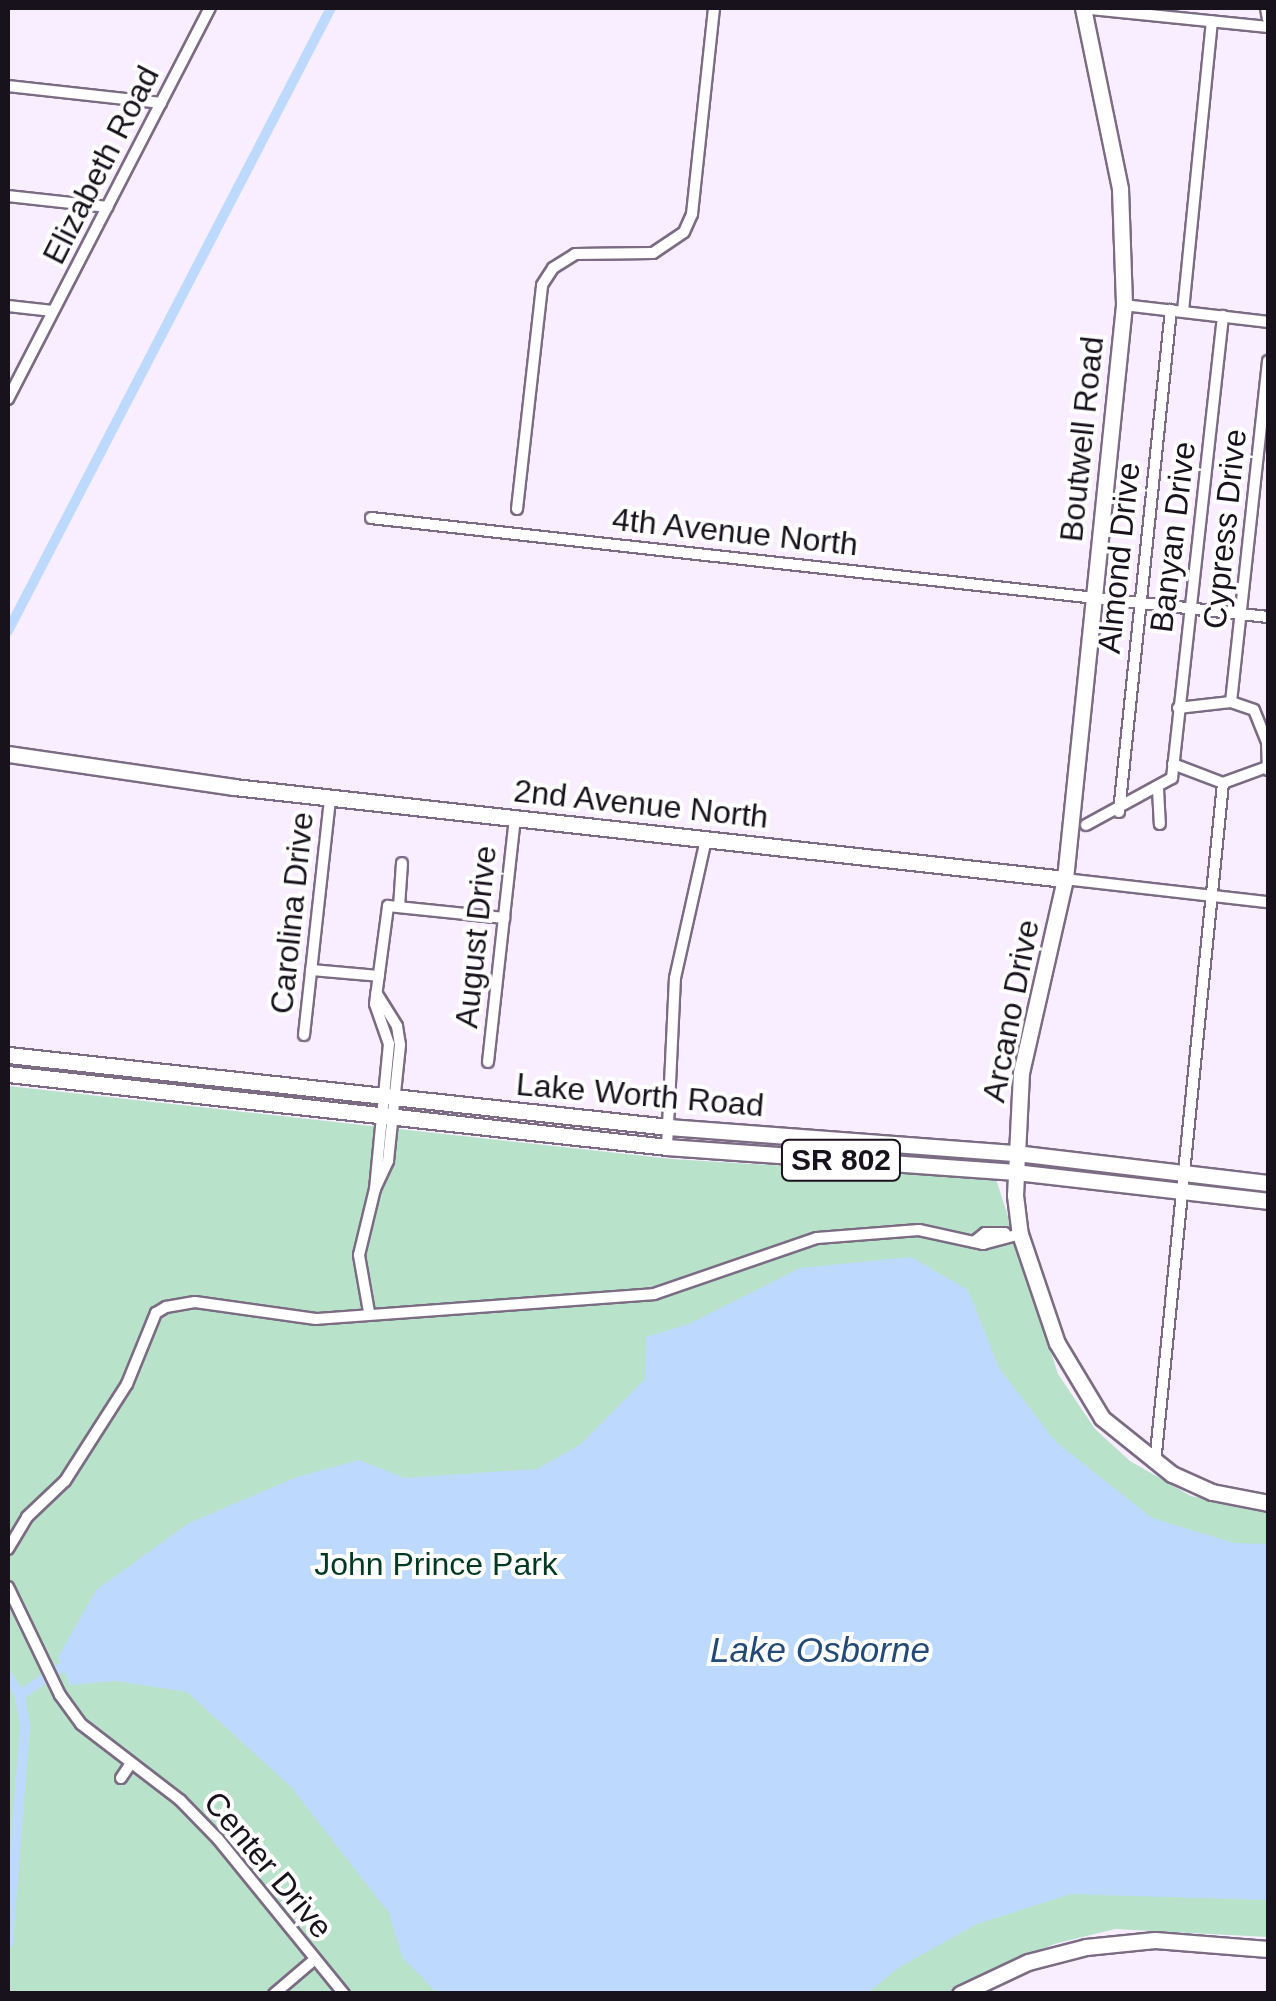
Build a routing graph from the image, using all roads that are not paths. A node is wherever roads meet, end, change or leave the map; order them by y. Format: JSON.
{"nodes":[{"id":1,"x":210,"y":8,"type":"edge"},
{"id":2,"x":714,"y":8,"type":"edge"},
{"id":3,"x":1082,"y":8,"type":"edge"},
{"id":4,"x":1266,"y":8,"type":"edge"},
{"id":5,"x":1189,"y":13,"type":"edge"},
{"id":6,"x":1268,"y":19,"type":"edge"},
{"id":7,"x":1212,"y":21,"type":"junction"},
{"id":8,"x":1268,"y":27,"type":"edge"},
{"id":9,"x":8,"y":86,"type":"edge"},
{"id":10,"x":161,"y":103,"type":"junction"},
{"id":11,"x":8,"y":196,"type":"edge"},
{"id":12,"x":107,"y":207,"type":"junction"},
{"id":13,"x":1124,"y":305,"type":"junction"},
{"id":14,"x":8,"y":306,"type":"edge"},
{"id":15,"x":1177,"y":310,"type":"junction"},
{"id":16,"x":53,"y":311,"type":"junction"},
{"id":17,"x":1224,"y":316,"type":"junction"},
{"id":18,"x":1268,"y":322,"type":"edge"},
{"id":19,"x":1268,"y":361,"type":"edge"},
{"id":20,"x":8,"y":399,"type":"edge"},
{"id":21,"x":517,"y":509,"type":"dead end"},
{"id":22,"x":372,"y":518,"type":"dead end"},
{"id":23,"x":1093,"y":597,"type":"junction"},
{"id":24,"x":1139,"y":602,"type":"junction"},
{"id":25,"x":1190,"y":608,"type":"junction"},
{"id":26,"x":1240,"y":614,"type":"junction"},
{"id":27,"x":1268,"y":617,"type":"edge"},
{"id":28,"x":1231,"y":702,"type":"junction"},
{"id":29,"x":1178,"y":708,"type":"junction"},
{"id":30,"x":1268,"y":740,"type":"edge"},
{"id":31,"x":8,"y":754,"type":"edge"},
{"id":32,"x":1173,"y":764,"type":"junction"},
{"id":33,"x":1268,"y":768,"type":"edge"},
{"id":34,"x":1223,"y":783,"type":"junction"},
{"id":35,"x":1158,"y":789,"type":"junction"},
{"id":36,"x":330,"y":798,"type":"junction"},
{"id":37,"x":1119,"y":812,"type":"junction"},
{"id":38,"x":515,"y":818,"type":"junction"},
{"id":39,"x":1086,"y":824,"type":"dead end"},
{"id":40,"x":1160,"y":824,"type":"dead end"},
{"id":41,"x":706,"y":839,"type":"junction"},
{"id":42,"x":402,"y":863,"type":"dead end"},
{"id":43,"x":1065,"y":879,"type":"junction"},
{"id":44,"x":1212,"y":896,"type":"junction"},
{"id":45,"x":1268,"y":902,"type":"edge"},
{"id":46,"x":399,"y":908,"type":"junction"},
{"id":47,"x":504,"y":918,"type":"junction"},
{"id":48,"x":311,"y":970,"type":"junction"},
{"id":49,"x":379,"y":976,"type":"junction"},
{"id":50,"x":304,"y":1034,"type":"dead end"},
{"id":51,"x":8,"y":1055,"type":"edge"},
{"id":52,"x":488,"y":1062,"type":"dead end"},
{"id":53,"x":8,"y":1074,"type":"edge"},
{"id":54,"x":388,"y":1098,"type":"junction"},
{"id":55,"x":386,"y":1116,"type":"junction"},
{"id":56,"x":669,"y":1128,"type":"junction"},
{"id":57,"x":667,"y":1147,"type":"junction"},
{"id":58,"x":1016,"y":1153,"type":"junction"},
{"id":59,"x":1016,"y":1172,"type":"junction"},
{"id":60,"x":1185,"y":1174,"type":"junction"},
{"id":61,"x":1268,"y":1183,"type":"edge"},
{"id":62,"x":1181,"y":1192,"type":"junction"},
{"id":63,"x":1268,"y":1201,"type":"edge"},
{"id":64,"x":1020,"y":1234,"type":"junction"},
{"id":65,"x":369,"y":1312,"type":"junction"},
{"id":66,"x":1154,"y":1464,"type":"junction"},
{"id":67,"x":1268,"y":1503,"type":"edge"},
{"id":68,"x":8,"y":1550,"type":"edge"},
{"id":69,"x":8,"y":1587,"type":"edge"},
{"id":70,"x":131,"y":1764,"type":"junction"},
{"id":71,"x":121,"y":1778,"type":"dead end"},
{"id":72,"x":1268,"y":1950,"type":"edge"},
{"id":73,"x":315,"y":1959,"type":"junction"},
{"id":74,"x":274,"y":1994,"type":"edge"},
{"id":75,"x":344,"y":1994,"type":"edge"},
{"id":76,"x":960,"y":1994,"type":"edge"}],
"edges":[{"from":1,"to":10,"type":"street","name":"Elizabeth Road"},
{"from":2,"to":21,"type":"street"},
{"from":3,"to":5,"type":"street"},
{"from":3,"to":13,"type":"street","name":"Boutwell Road"},
{"from":4,"to":6,"type":"street"},
{"from":5,"to":7,"type":"street"},
{"from":7,"to":8,"type":"street"},
{"from":7,"to":15,"type":"street"},
{"from":9,"to":10,"type":"street"},
{"from":10,"to":12,"type":"street","name":"Elizabeth Road"},
{"from":11,"to":12,"type":"street"},
{"from":12,"to":16,"type":"street","name":"Elizabeth Road"},
{"from":13,"to":15,"type":"street"},
{"from":13,"to":23,"type":"street","name":"Boutwell Road"},
{"from":14,"to":16,"type":"street"},
{"from":15,"to":17,"type":"street"},
{"from":15,"to":24,"type":"street","name":"Almond Drive"},
{"from":16,"to":20,"type":"street","name":"Elizabeth Road"},
{"from":17,"to":18,"type":"street"},
{"from":17,"to":25,"type":"street","name":"Banyan Drive"},
{"from":19,"to":26,"type":"street","name":"Cypress Drive"},
{"from":22,"to":23,"type":"street","name":"4th Avenue North"},
{"from":23,"to":24,"type":"street","name":"4th Avenue North"},
{"from":23,"to":43,"type":"street","name":"Boutwell Road"},
{"from":24,"to":25,"type":"street","name":"4th Avenue North"},
{"from":24,"to":37,"type":"street","name":"Almond Drive"},
{"from":25,"to":26,"type":"street","name":"4th Avenue North"},
{"from":25,"to":29,"type":"street","name":"Banyan Drive"},
{"from":26,"to":27,"type":"street","name":"4th Avenue North"},
{"from":26,"to":28,"type":"street","name":"Cypress Drive"},
{"from":28,"to":29,"type":"street"},
{"from":28,"to":30,"type":"street"},
{"from":29,"to":32,"type":"street","name":"Banyan Drive"},
{"from":30,"to":33,"type":"street"},
{"from":31,"to":36,"type":"street","name":"2nd Avenue North"},
{"from":32,"to":34,"type":"street"},
{"from":32,"to":35,"type":"street"},
{"from":33,"to":34,"type":"street"},
{"from":34,"to":44,"type":"street"},
{"from":35,"to":37,"type":"street"},
{"from":35,"to":40,"type":"street"},
{"from":36,"to":38,"type":"street","name":"2nd Avenue North"},
{"from":36,"to":48,"type":"street","name":"Carolina Drive"},
{"from":37,"to":39,"type":"street"},
{"from":38,"to":41,"type":"street","name":"2nd Avenue North"},
{"from":38,"to":47,"type":"street","name":"August Drive"},
{"from":41,"to":43,"type":"street","name":"2nd Avenue North"},
{"from":41,"to":56,"type":"street"},
{"from":42,"to":46,"type":"street"},
{"from":43,"to":44,"type":"street","name":"2nd Avenue North"},
{"from":43,"to":58,"type":"street","name":"Arcano Drive"},
{"from":44,"to":45,"type":"street","name":"2nd Avenue North"},
{"from":44,"to":60,"type":"street"},
{"from":46,"to":47,"type":"street"},
{"from":46,"to":49,"type":"street"},
{"from":47,"to":52,"type":"street","name":"August Drive"},
{"from":48,"to":49,"type":"street"},
{"from":48,"to":50,"type":"street","name":"Carolina Drive"},
{"from":49,"to":54,"type":"street"},
{"from":51,"to":54,"type":"street","name":"Lake Worth Road","number":"SR 802"},
{"from":53,"to":55,"type":"street","name":"Lake Worth Road","number":"SR 802"},
{"from":54,"to":55,"type":"street"},
{"from":54,"to":56,"type":"street","name":"Lake Worth Road","number":"SR 802"},
{"from":55,"to":57,"type":"street","name":"Lake Worth Road","number":"SR 802"},
{"from":55,"to":65,"type":"street"},
{"from":56,"to":57,"type":"street"},
{"from":56,"to":58,"type":"street","name":"Lake Worth Road","number":"SR 802"},
{"from":57,"to":59,"type":"street","name":"Lake Worth Road","number":"SR 802"},
{"from":58,"to":59,"type":"street","name":"Arcano Drive"},
{"from":58,"to":60,"type":"street","name":"Lake Worth Road","number":"SR 802"},
{"from":59,"to":62,"type":"street","name":"Lake Worth Road","number":"SR 802"},
{"from":59,"to":64,"type":"street","name":"Arcano Drive"},
{"from":60,"to":61,"type":"street","name":"Lake Worth Road","number":"SR 802"},
{"from":60,"to":62,"type":"street"},
{"from":62,"to":63,"type":"street","name":"Lake Worth Road","number":"SR 802"},
{"from":62,"to":66,"type":"street"},
{"from":64,"to":65,"type":"street"},
{"from":64,"to":66,"type":"street","name":"Arcano Drive"},
{"from":65,"to":68,"type":"street"},
{"from":66,"to":67,"type":"street","name":"Arcano Drive"},
{"from":69,"to":70,"type":"street","name":"Center Drive"},
{"from":70,"to":71,"type":"street"},
{"from":70,"to":73,"type":"street","name":"Center Drive"},
{"from":72,"to":76,"type":"street"},
{"from":73,"to":74,"type":"street"},
{"from":73,"to":75,"type":"street","name":"Center Drive"}]}
